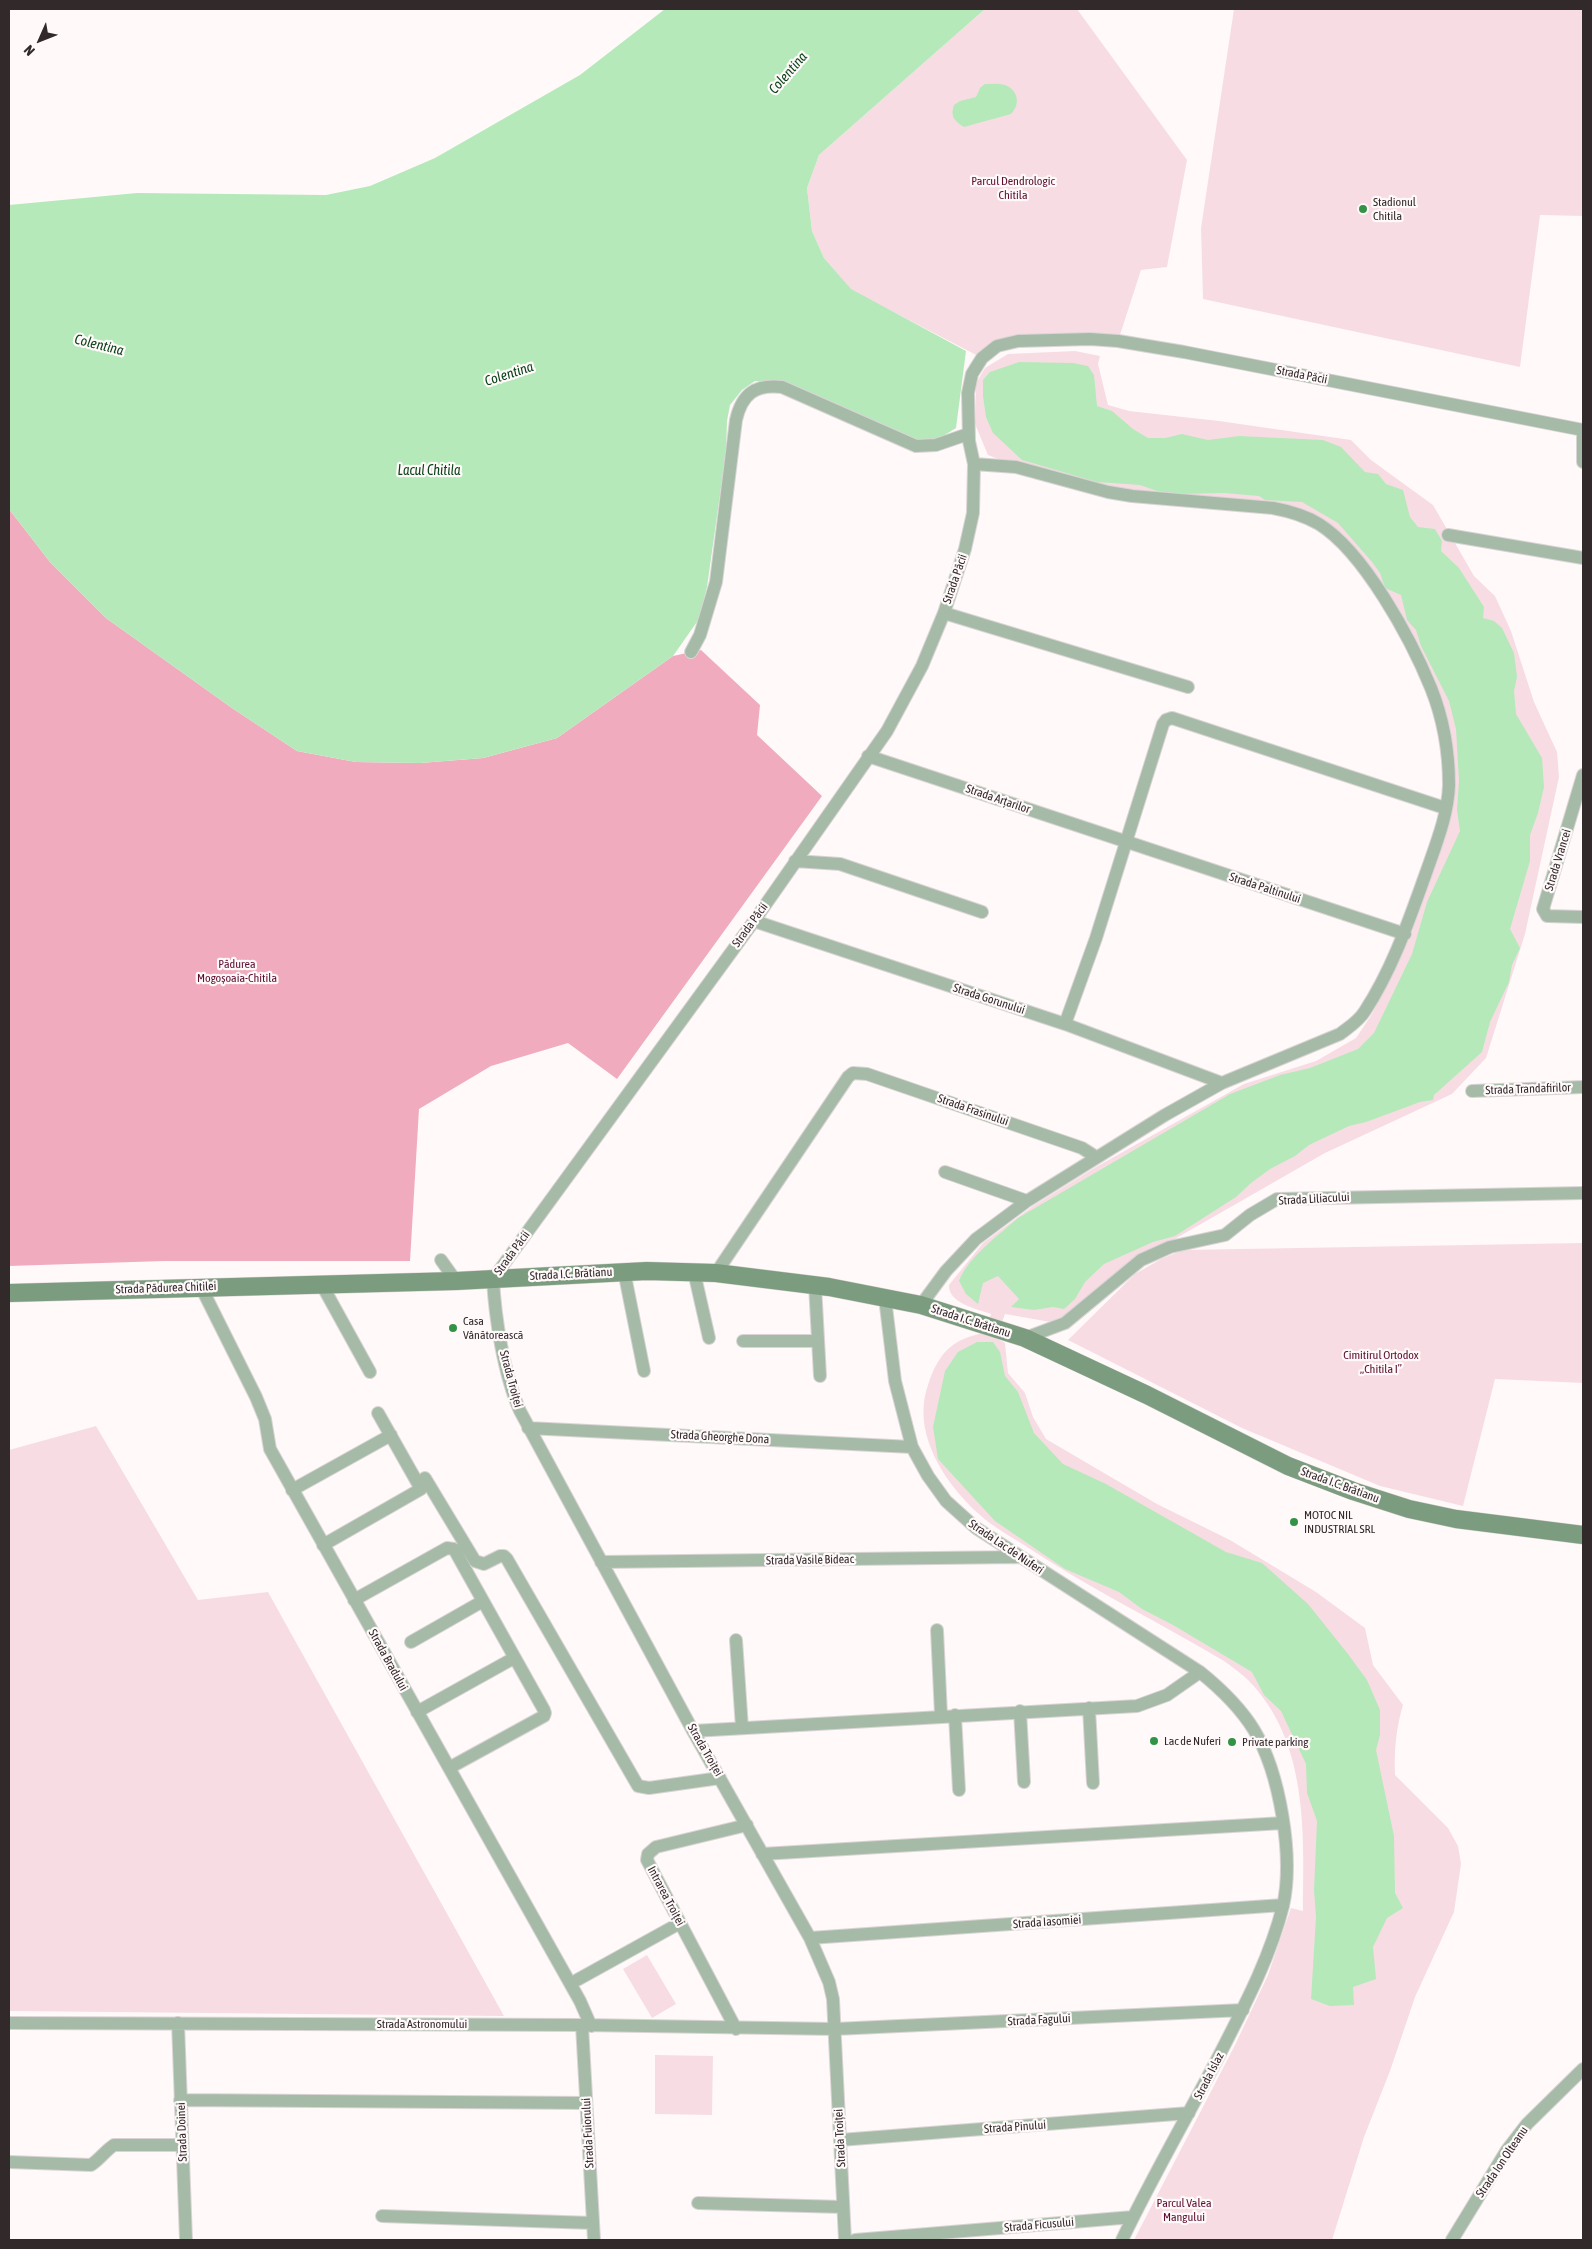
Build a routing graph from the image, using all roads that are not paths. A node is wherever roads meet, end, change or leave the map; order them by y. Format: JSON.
{"nodes":[{"id":1,"x":1583,"y":430,"type":"edge"},
{"id":2,"x":968,"y":434,"type":"junction"},
{"id":3,"x":1583,"y":462,"type":"edge"},
{"id":4,"x":974,"y":464,"type":"junction"},
{"id":5,"x":1448,"y":535,"type":"dead end"},
{"id":6,"x":1583,"y":558,"type":"edge"},
{"id":7,"x":944,"y":613,"type":"junction"},
{"id":8,"x":691,"y":652,"type":"dead end"},
{"id":9,"x":1188,"y":687,"type":"dead end"},
{"id":10,"x":868,"y":756,"type":"junction"},
{"id":11,"x":1583,"y":775,"type":"edge"},
{"id":12,"x":1445,"y":808,"type":"junction"},
{"id":13,"x":1126,"y":843,"type":"junction"},
{"id":14,"x":795,"y":862,"type":"junction"},
{"id":15,"x":982,"y":912,"type":"dead end"},
{"id":16,"x":1583,"y":918,"type":"edge"},
{"id":17,"x":754,"y":921,"type":"junction"},
{"id":18,"x":1404,"y":934,"type":"junction"},
{"id":19,"x":1065,"y":1024,"type":"junction"},
{"id":20,"x":1222,"y":1083,"type":"junction"},
{"id":21,"x":1583,"y":1087,"type":"edge"},
{"id":22,"x":1472,"y":1091,"type":"dead end"},
{"id":23,"x":1096,"y":1157,"type":"junction"},
{"id":24,"x":945,"y":1172,"type":"dead end"},
{"id":25,"x":1583,"y":1192,"type":"edge"},
{"id":26,"x":1027,"y":1201,"type":"junction"},
{"id":27,"x":441,"y":1260,"type":"dead end"},
{"id":28,"x":624,"y":1271,"type":"junction"},
{"id":29,"x":694,"y":1272,"type":"junction"},
{"id":30,"x":716,"y":1273,"type":"junction"},
{"id":31,"x":493,"y":1279,"type":"junction"},
{"id":32,"x":456,"y":1280,"type":"junction"},
{"id":33,"x":322,"y":1285,"type":"junction"},
{"id":34,"x":815,"y":1285,"type":"junction"},
{"id":35,"x":201,"y":1287,"type":"junction"},
{"id":36,"x":9,"y":1293,"type":"edge"},
{"id":37,"x":885,"y":1298,"type":"junction"},
{"id":38,"x":921,"y":1305,"type":"junction"},
{"id":39,"x":709,"y":1338,"type":"dead end"},
{"id":40,"x":1025,"y":1338,"type":"junction"},
{"id":41,"x":744,"y":1341,"type":"dead end"},
{"id":42,"x":818,"y":1341,"type":"junction"},
{"id":43,"x":644,"y":1371,"type":"dead end"},
{"id":44,"x":370,"y":1372,"type":"dead end"},
{"id":45,"x":820,"y":1376,"type":"dead end"},
{"id":46,"x":378,"y":1413,"type":"dead end"},
{"id":47,"x":528,"y":1428,"type":"junction"},
{"id":48,"x":391,"y":1435,"type":"junction"},
{"id":49,"x":912,"y":1447,"type":"junction"},
{"id":50,"x":425,"y":1478,"type":"dead end"},
{"id":51,"x":292,"y":1490,"type":"junction"},
{"id":52,"x":1583,"y":1535,"type":"edge"},
{"id":53,"x":323,"y":1545,"type":"junction"},
{"id":54,"x":1019,"y":1557,"type":"junction"},
{"id":55,"x":601,"y":1562,"type":"junction"},
{"id":56,"x":354,"y":1600,"type":"junction"},
{"id":57,"x":483,"y":1601,"type":"junction"},
{"id":58,"x":937,"y":1630,"type":"dead end"},
{"id":59,"x":736,"y":1640,"type":"dead end"},
{"id":60,"x":411,"y":1642,"type":"dead end"},
{"id":61,"x":514,"y":1658,"type":"junction"},
{"id":62,"x":1200,"y":1672,"type":"junction"},
{"id":63,"x":1089,"y":1708,"type":"junction"},
{"id":64,"x":1020,"y":1711,"type":"junction"},
{"id":65,"x":417,"y":1712,"type":"junction"},
{"id":66,"x":956,"y":1714,"type":"junction"},
{"id":67,"x":941,"y":1715,"type":"junction"},
{"id":68,"x":742,"y":1728,"type":"junction"},
{"id":69,"x":693,"y":1731,"type":"junction"},
{"id":70,"x":449,"y":1768,"type":"junction"},
{"id":71,"x":720,"y":1778,"type":"junction"},
{"id":72,"x":1024,"y":1782,"type":"dead end"},
{"id":73,"x":1094,"y":1782,"type":"dead end"},
{"id":74,"x":959,"y":1790,"type":"dead end"},
{"id":75,"x":1283,"y":1823,"type":"junction"},
{"id":76,"x":747,"y":1825,"type":"junction"},
{"id":77,"x":762,"y":1854,"type":"junction"},
{"id":78,"x":1283,"y":1906,"type":"junction"},
{"id":79,"x":680,"y":1923,"type":"junction"},
{"id":80,"x":810,"y":1938,"type":"junction"},
{"id":81,"x":578,"y":1980,"type":"dead end"},
{"id":82,"x":1243,"y":2010,"type":"junction"},
{"id":83,"x":9,"y":2023,"type":"edge"},
{"id":84,"x":178,"y":2023,"type":"junction"},
{"id":85,"x":587,"y":2026,"type":"junction"},
{"id":86,"x":736,"y":2029,"type":"junction"},
{"id":87,"x":835,"y":2029,"type":"junction"},
{"id":88,"x":1583,"y":2069,"type":"edge"},
{"id":89,"x":180,"y":2100,"type":"junction"},
{"id":90,"x":586,"y":2103,"type":"junction"},
{"id":91,"x":1189,"y":2114,"type":"junction"},
{"id":92,"x":840,"y":2140,"type":"junction"},
{"id":93,"x":182,"y":2146,"type":"junction"},
{"id":94,"x":9,"y":2162,"type":"edge"},
{"id":95,"x":698,"y":2203,"type":"dead end"},
{"id":96,"x":843,"y":2207,"type":"junction"},
{"id":97,"x":382,"y":2216,"type":"dead end"},
{"id":98,"x":1133,"y":2217,"type":"junction"},
{"id":99,"x":593,"y":2222,"type":"junction"},
{"id":100,"x":186,"y":2240,"type":"edge"},
{"id":101,"x":594,"y":2240,"type":"edge"},
{"id":102,"x":845,"y":2240,"type":"edge"},
{"id":103,"x":855,"y":2240,"type":"edge"},
{"id":104,"x":1122,"y":2240,"type":"edge"},
{"id":105,"x":1452,"y":2240,"type":"edge"}],
"edges":[{"from":1,"to":2,"type":"street","name":"Strada Păcii"},
{"from":1,"to":3,"type":"street"},
{"from":2,"to":4,"type":"street","name":"Strada Păcii"},
{"from":2,"to":8,"type":"street"},
{"from":4,"to":7,"type":"street","name":"Strada Păcii"},
{"from":4,"to":12,"type":"street"},
{"from":5,"to":6,"type":"street"},
{"from":7,"to":9,"type":"street"},
{"from":7,"to":10,"type":"street","name":"Strada Păcii"},
{"from":10,"to":13,"type":"street","name":"Strada Arțarilor"},
{"from":10,"to":14,"type":"street","name":"Strada Păcii"},
{"from":11,"to":16,"type":"street","name":"Strada Vrancei"},
{"from":12,"to":13,"type":"street"},
{"from":12,"to":18,"type":"street"},
{"from":13,"to":18,"type":"street","name":"Strada Paltinului"},
{"from":13,"to":19,"type":"street"},
{"from":14,"to":15,"type":"street"},
{"from":14,"to":17,"type":"street","name":"Strada Păcii"},
{"from":17,"to":19,"type":"street","name":"Strada Gorunului"},
{"from":17,"to":31,"type":"street","name":"Strada Păcii"},
{"from":18,"to":20,"type":"street"},
{"from":19,"to":20,"type":"street","name":"Strada Gorunului"},
{"from":20,"to":23,"type":"street"},
{"from":21,"to":22,"type":"street","name":"Strada Trandafirilor"},
{"from":23,"to":26,"type":"street"},
{"from":23,"to":30,"type":"street","name":"Strada Frasinului"},
{"from":24,"to":26,"type":"street"},
{"from":25,"to":40,"type":"street","name":"Strada Liliacului"},
{"from":26,"to":38,"type":"street"},
{"from":27,"to":32,"type":"street"},
{"from":28,"to":29,"type":"main road","name":"Strada I.C. Brătianu"},
{"from":28,"to":31,"type":"main road","name":"Strada I.C. Brătianu"},
{"from":28,"to":43,"type":"street"},
{"from":29,"to":30,"type":"main road","name":"Strada I.C. Brătianu"},
{"from":29,"to":39,"type":"street"},
{"from":30,"to":34,"type":"main road","name":"Strada I.C. Brătianu"},
{"from":31,"to":32,"type":"main road","name":"Strada I.C. Brătianu"},
{"from":31,"to":47,"type":"street","name":"Strada Troiței"},
{"from":32,"to":33,"type":"main road","name":"Strada I.C. Brătianu"},
{"from":33,"to":35,"type":"main road","name":"Strada Pădurea Chitilei"},
{"from":33,"to":44,"type":"street"},
{"from":34,"to":37,"type":"main road","name":"Strada I.C. Brătianu"},
{"from":34,"to":42,"type":"street"},
{"from":35,"to":36,"type":"main road","name":"Strada Pădurea Chitilei"},
{"from":35,"to":51,"type":"street","name":"Strada Bradului"},
{"from":37,"to":38,"type":"main road","name":"Strada I.C. Brătianu"},
{"from":37,"to":49,"type":"street","name":"Strada Lac de Nuferi"},
{"from":38,"to":40,"type":"main road","name":"Strada I.C. Brătianu"},
{"from":40,"to":52,"type":"main road","name":"Strada I.C. Brătianu"},
{"from":41,"to":42,"type":"street"},
{"from":42,"to":45,"type":"street"},
{"from":46,"to":48,"type":"street"},
{"from":47,"to":49,"type":"street","name":"Strada Gheorghe Dona"},
{"from":47,"to":55,"type":"street","name":"Strada Troiței"},
{"from":48,"to":51,"type":"street"},
{"from":48,"to":53,"type":"street"},
{"from":49,"to":54,"type":"street","name":"Strada Lac de Nuferi"},
{"from":50,"to":71,"type":"street"},
{"from":51,"to":53,"type":"street","name":"Strada Bradului"},
{"from":53,"to":56,"type":"street","name":"Strada Bradului"},
{"from":54,"to":55,"type":"street","name":"Strada Vasile Bideac"},
{"from":54,"to":62,"type":"street","name":"Strada Lac de Nuferi"},
{"from":55,"to":69,"type":"street","name":"Strada Troiței"},
{"from":56,"to":57,"type":"street"},
{"from":56,"to":65,"type":"street","name":"Strada Bradului"},
{"from":57,"to":60,"type":"street"},
{"from":57,"to":61,"type":"street"},
{"from":58,"to":67,"type":"street"},
{"from":59,"to":68,"type":"street"},
{"from":61,"to":65,"type":"street"},
{"from":61,"to":70,"type":"street"},
{"from":62,"to":63,"type":"street"},
{"from":62,"to":75,"type":"street","name":"Strada Lac de Nuferi"},
{"from":63,"to":64,"type":"street"},
{"from":63,"to":73,"type":"street"},
{"from":64,"to":66,"type":"street"},
{"from":64,"to":72,"type":"street"},
{"from":65,"to":70,"type":"street","name":"Strada Bradului"},
{"from":66,"to":67,"type":"street"},
{"from":66,"to":74,"type":"street"},
{"from":67,"to":68,"type":"street"},
{"from":68,"to":69,"type":"street"},
{"from":69,"to":71,"type":"street","name":"Strada Troiței"},
{"from":70,"to":85,"type":"street","name":"Strada Bradului"},
{"from":71,"to":76,"type":"street","name":"Strada Troiței"},
{"from":75,"to":77,"type":"street"},
{"from":75,"to":78,"type":"street","name":"Strada Lac de Nuferi"},
{"from":76,"to":77,"type":"street","name":"Strada Troiței"},
{"from":76,"to":79,"type":"street","name":"Intrarea Troiței"},
{"from":77,"to":80,"type":"street","name":"Strada Troiței"},
{"from":78,"to":80,"type":"street","name":"Strada Iasomiei"},
{"from":78,"to":82,"type":"street","name":"Strada Islaz"},
{"from":79,"to":81,"type":"street"},
{"from":79,"to":86,"type":"street","name":"Intrarea Troiței"},
{"from":80,"to":87,"type":"street","name":"Strada Troiței"},
{"from":82,"to":87,"type":"street","name":"Strada Fagului"},
{"from":82,"to":91,"type":"street","name":"Strada Islaz"},
{"from":83,"to":84,"type":"street","name":"Strada Astronomului"},
{"from":84,"to":85,"type":"street","name":"Strada Astronomului"},
{"from":84,"to":89,"type":"street","name":"Strada Doinei"},
{"from":85,"to":86,"type":"street","name":"Strada Astronomului"},
{"from":85,"to":90,"type":"street","name":"Strada Fuiorului"},
{"from":86,"to":87,"type":"street","name":"Strada Astronomului"},
{"from":87,"to":92,"type":"street","name":"Strada Troiței"},
{"from":88,"to":105,"type":"street","name":"Strada Ion Olteanu"},
{"from":89,"to":90,"type":"street"},
{"from":89,"to":93,"type":"street","name":"Strada Doinei"},
{"from":90,"to":99,"type":"street","name":"Strada Fuiorului"},
{"from":91,"to":92,"type":"street","name":"Strada Pinului"},
{"from":91,"to":98,"type":"street","name":"Strada Islaz"},
{"from":92,"to":96,"type":"street","name":"Strada Troiței"},
{"from":93,"to":94,"type":"street"},
{"from":93,"to":100,"type":"street","name":"Strada Doinei"},
{"from":95,"to":96,"type":"street"},
{"from":96,"to":102,"type":"street","name":"Strada Troiței"},
{"from":97,"to":99,"type":"street"},
{"from":98,"to":103,"type":"street","name":"Strada Ficusului"},
{"from":98,"to":104,"type":"street","name":"Strada Islaz"},
{"from":99,"to":101,"type":"street","name":"Strada Fuiorului"}]}
